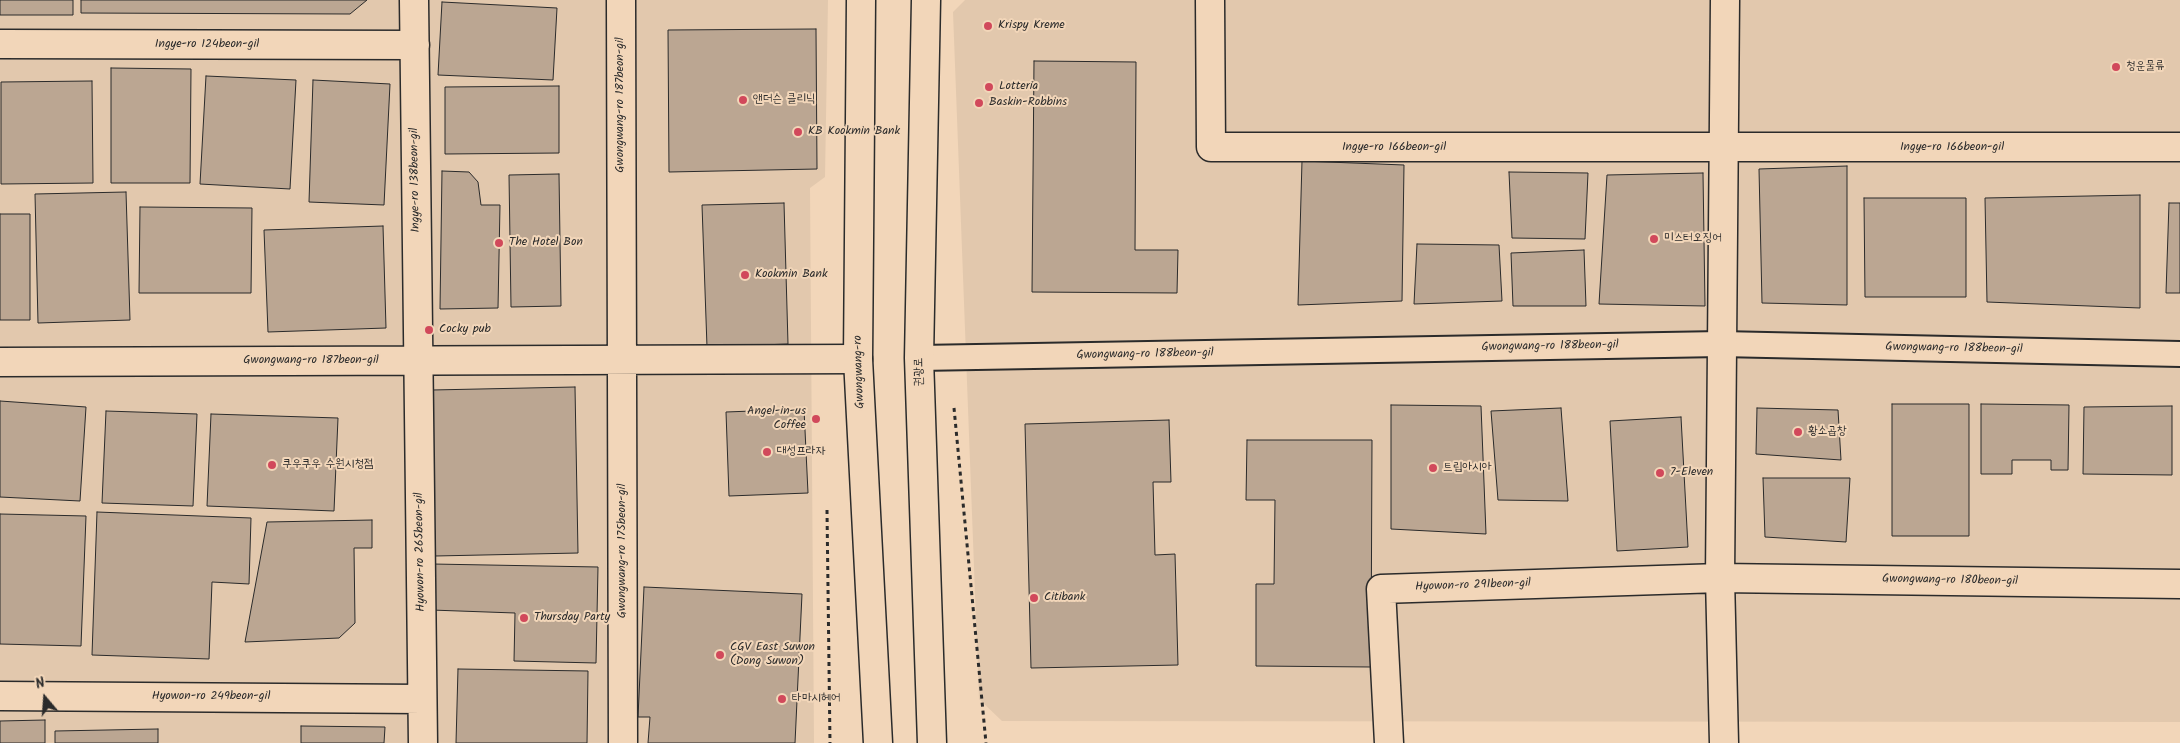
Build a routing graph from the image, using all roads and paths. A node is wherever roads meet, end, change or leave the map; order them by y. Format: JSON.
{"nodes":[{"id":1,"x":414,"y":0,"type":"edge"},
{"id":2,"x":621,"y":0,"type":"edge"},
{"id":3,"x":861,"y":0,"type":"edge"},
{"id":4,"x":926,"y":0,"type":"edge"},
{"id":5,"x":1210,"y":0,"type":"edge"},
{"id":6,"x":1725,"y":0,"type":"edge"},
{"id":7,"x":0,"y":44,"type":"edge"},
{"id":8,"x":415,"y":45,"type":"junction"},
{"id":9,"x":2180,"y":147,"type":"edge"},
{"id":10,"x":1724,"y":148,"type":"junction"},
{"id":11,"x":1721,"y":344,"type":"junction"},
{"id":12,"x":2180,"y":354,"type":"edge"},
{"id":13,"x":919,"y":358,"type":"junction"},
{"id":14,"x":951,"y":358,"type":"junction"},
{"id":15,"x":858,"y":359,"type":"junction"},
{"id":16,"x":419,"y":360,"type":"junction"},
{"id":17,"x":622,"y":360,"type":"junction"},
{"id":18,"x":0,"y":362,"type":"edge"},
{"id":19,"x":827,"y":510,"type":"dead end"},
{"id":20,"x":1720,"y":578,"type":"junction"},
{"id":21,"x":2180,"y":584,"type":"edge"},
{"id":22,"x":0,"y":696,"type":"edge"},
{"id":23,"x":422,"y":699,"type":"junction"},
{"id":24,"x":423,"y":743,"type":"edge"},
{"id":25,"x":623,"y":743,"type":"edge"},
{"id":26,"x":830,"y":743,"type":"edge"},
{"id":27,"x":878,"y":743,"type":"edge"},
{"id":28,"x":932,"y":743,"type":"edge"},
{"id":29,"x":986,"y":743,"type":"edge"},
{"id":30,"x":1388,"y":743,"type":"edge"},
{"id":31,"x":1724,"y":743,"type":"edge"}],
"edges":[{"from":1,"to":8,"type":"street","name":"Ingye-ro 138beon-gil"},
{"from":2,"to":17,"type":"street","name":"Gwongwang-ro 187beon-gil"},
{"from":3,"to":15,"type":"street","name":"Gwongwang-ro"},
{"from":4,"to":13,"type":"street","name":"권광로"},
{"from":5,"to":10,"type":"street","name":"Ingye-ro 166beon-gil"},
{"from":6,"to":10,"type":"street"},
{"from":7,"to":8,"type":"street","name":"Ingye-ro 124beon-gil"},
{"from":8,"to":16,"type":"street","name":"Ingye-ro 138beon-gil"},
{"from":9,"to":10,"type":"street","name":"Ingye-ro 166beon-gil"},
{"from":10,"to":11,"type":"street"},
{"from":11,"to":12,"type":"street","name":"Gwongwang-ro 188beon-gil"},
{"from":11,"to":14,"type":"street","name":"Gwongwang-ro 188beon-gil"},
{"from":11,"to":20,"type":"street"},
{"from":13,"to":14,"type":"street","name":"Gwongwang-ro 188beon-gil"},
{"from":13,"to":28,"type":"street","name":"권광로"},
{"from":14,"to":29,"type":"path"},
{"from":15,"to":17,"type":"street","name":"Gwongwang-ro 187beon-gil"},
{"from":15,"to":27,"type":"street","name":"Gwongwang-ro"},
{"from":16,"to":17,"type":"street","name":"Gwongwang-ro 187beon-gil"},
{"from":16,"to":18,"type":"street","name":"Gwongwang-ro 187beon-gil"},
{"from":16,"to":23,"type":"street","name":"Hyowon-ro 265beon-gil"},
{"from":17,"to":25,"type":"street","name":"Gwongwang-ro 175beon-gil"},
{"from":19,"to":26,"type":"path"},
{"from":20,"to":21,"type":"street","name":"Gwongwang-ro 180beon-gil"},
{"from":20,"to":30,"type":"street","name":"Hyowon-ro 291beon-gil"},
{"from":20,"to":31,"type":"street"},
{"from":22,"to":23,"type":"street","name":"Hyowon-ro 249beon-gil"},
{"from":23,"to":24,"type":"street","name":"Hyowon-ro 265beon-gil"}]}
